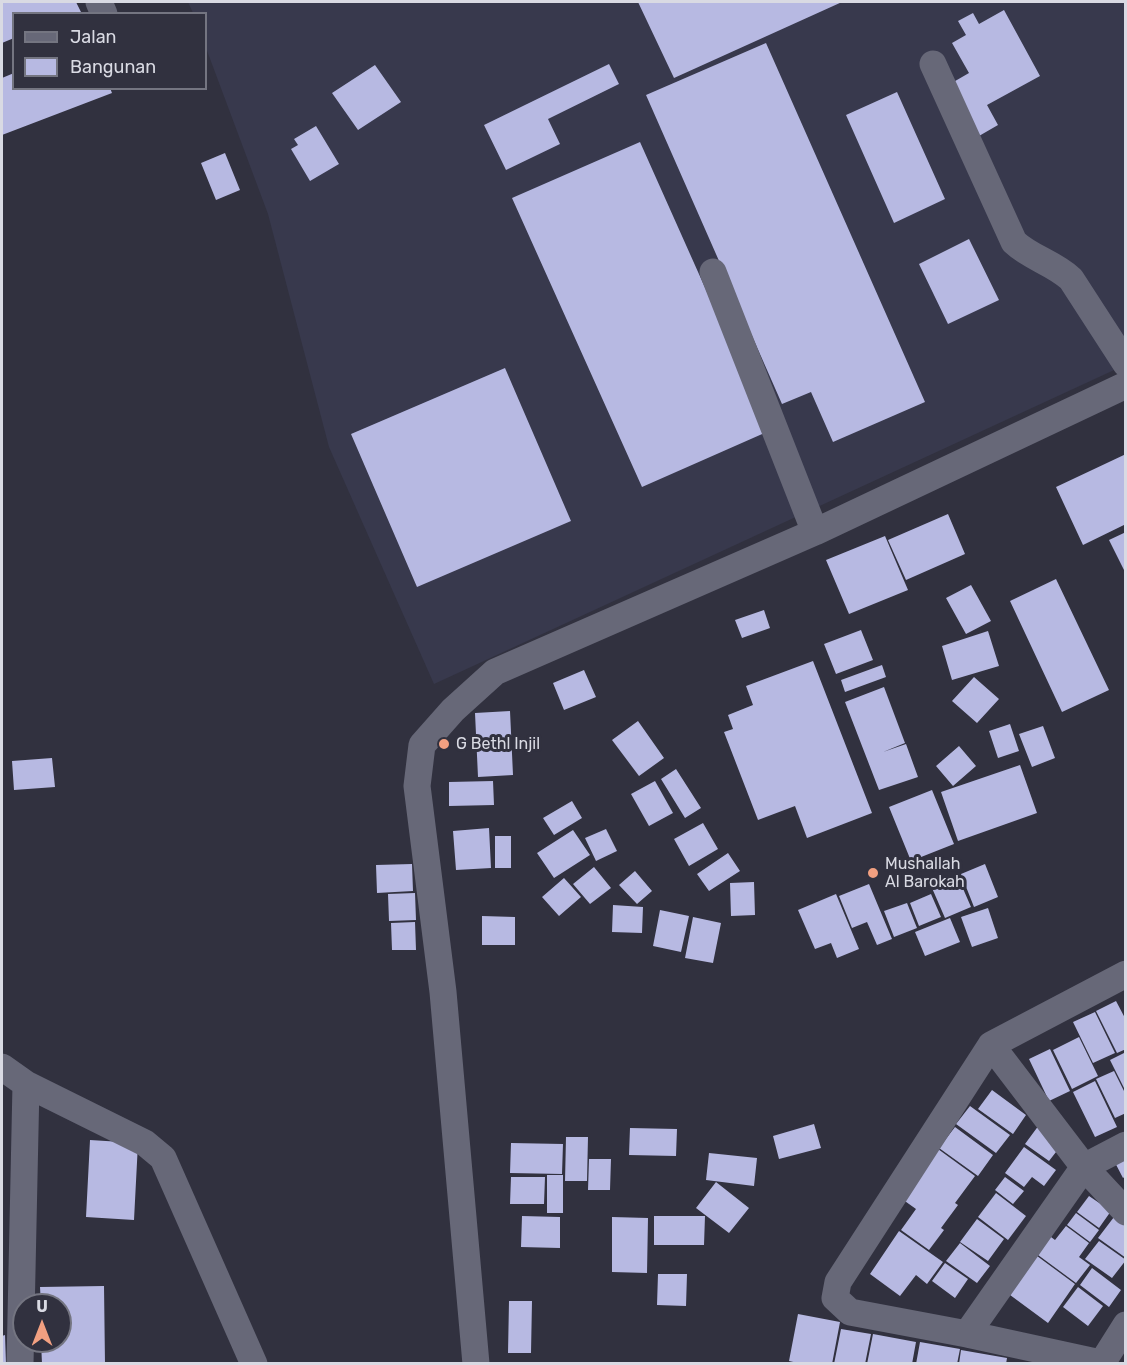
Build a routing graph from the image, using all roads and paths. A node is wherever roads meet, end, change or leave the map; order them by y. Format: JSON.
{"nodes":[{"id":1,"x":933,"y":64,"type":"dead end"},
{"id":2,"x":713,"y":272,"type":"dead end"},
{"id":3,"x":1125,"y":364,"type":"edge"},
{"id":4,"x":1125,"y":385,"type":"edge"},
{"id":5,"x":815,"y":532,"type":"junction"},
{"id":6,"x":1125,"y":974,"type":"edge"},
{"id":7,"x":990,"y":1045,"type":"junction"},
{"id":8,"x":2,"y":1067,"type":"edge"},
{"id":9,"x":26,"y":1084,"type":"junction"},
{"id":10,"x":1125,"y":1145,"type":"edge"},
{"id":11,"x":1084,"y":1167,"type":"junction"},
{"id":12,"x":1125,"y":1212,"type":"edge"},
{"id":13,"x":1125,"y":1325,"type":"edge"},
{"id":14,"x":967,"y":1334,"type":"junction"},
{"id":15,"x":1103,"y":1363,"type":"edge"},
{"id":16,"x":20,"y":1364,"type":"edge"},
{"id":17,"x":254,"y":1364,"type":"edge"},
{"id":18,"x":476,"y":1364,"type":"edge"}],
"edges":[{"from":1,"to":3,"type":"street"},
{"from":2,"to":5,"type":"street"},
{"from":4,"to":5,"type":"street"},
{"from":5,"to":18,"type":"street"},
{"from":6,"to":7,"type":"street"},
{"from":7,"to":11,"type":"street"},
{"from":7,"to":14,"type":"street"},
{"from":8,"to":9,"type":"street"},
{"from":9,"to":16,"type":"street"},
{"from":9,"to":17,"type":"street"},
{"from":10,"to":11,"type":"street"},
{"from":11,"to":12,"type":"street"},
{"from":11,"to":14,"type":"street"},
{"from":13,"to":15,"type":"street"},
{"from":14,"to":15,"type":"street"}]}
